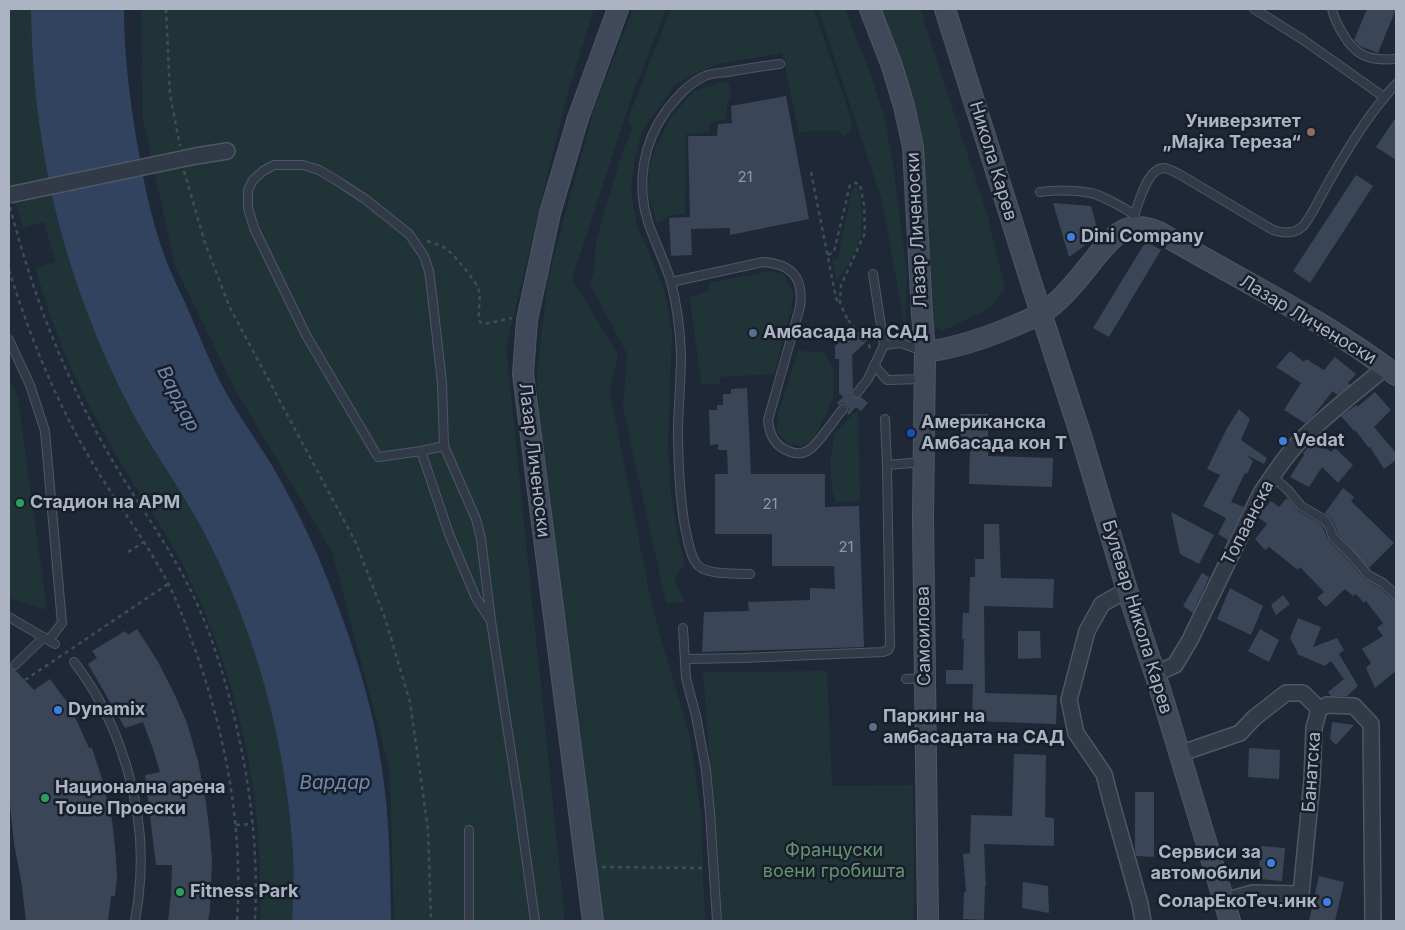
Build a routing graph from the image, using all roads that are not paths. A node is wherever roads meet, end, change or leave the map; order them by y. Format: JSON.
{"nodes":[{"id":1,"x":618,"y":9,"type":"edge"},
{"id":2,"x":870,"y":9,"type":"edge"},
{"id":3,"x":945,"y":9,"type":"edge"},
{"id":4,"x":1254,"y":9,"type":"edge"},
{"id":5,"x":1332,"y":9,"type":"edge"},
{"id":6,"x":1396,"y":59,"type":"edge"},
{"id":7,"x":780,"y":64,"type":"dead end"},
{"id":8,"x":1396,"y":84,"type":"edge"},
{"id":9,"x":1384,"y":97,"type":"junction"},
{"id":10,"x":227,"y":151,"type":"dead end"},
{"id":11,"x":1040,"y":192,"type":"dead end"},
{"id":12,"x":9,"y":195,"type":"edge"},
{"id":13,"x":1137,"y":221,"type":"junction"},
{"id":14,"x":873,"y":274,"type":"dead end"},
{"id":15,"x":671,"y":282,"type":"junction"},
{"id":16,"x":1042,"y":314,"type":"junction"},
{"id":17,"x":9,"y":340,"type":"edge"},
{"id":18,"x":884,"y":346,"type":"junction"},
{"id":19,"x":925,"y":352,"type":"junction"},
{"id":20,"x":874,"y":365,"type":"junction"},
{"id":21,"x":1391,"y":371,"type":"edge"},
{"id":22,"x":924,"y":379,"type":"junction"},
{"id":23,"x":857,"y":393,"type":"dead end"},
{"id":24,"x":843,"y":409,"type":"dead end"},
{"id":25,"x":885,"y":419,"type":"dead end"},
{"id":26,"x":444,"y":446,"type":"junction"},
{"id":27,"x":421,"y":451,"type":"junction"},
{"id":28,"x":924,"y":462,"type":"junction"},
{"id":29,"x":887,"y":465,"type":"junction"},
{"id":30,"x":1272,"y":476,"type":"junction"},
{"id":31,"x":750,"y":574,"type":"dead end"},
{"id":32,"x":1127,"y":590,"type":"junction"},
{"id":33,"x":1396,"y":595,"type":"edge"},
{"id":34,"x":9,"y":617,"type":"edge"},
{"id":35,"x":491,"y":621,"type":"junction"},
{"id":36,"x":683,"y":628,"type":"dead end"},
{"id":37,"x":49,"y":640,"type":"junction"},
{"id":38,"x":685,"y":659,"type":"junction"},
{"id":39,"x":74,"y":662,"type":"dead end"},
{"id":40,"x":15,"y":664,"type":"dead end"},
{"id":41,"x":1155,"y":674,"type":"junction"},
{"id":42,"x":1319,"y":709,"type":"junction"},
{"id":43,"x":1179,"y":754,"type":"junction"},
{"id":44,"x":469,"y":830,"type":"dead end"},
{"id":45,"x":1224,"y":901,"type":"junction"},
{"id":46,"x":136,"y":921,"type":"edge"},
{"id":47,"x":469,"y":921,"type":"edge"},
{"id":48,"x":535,"y":921,"type":"edge"},
{"id":49,"x":592,"y":921,"type":"edge"},
{"id":50,"x":717,"y":921,"type":"edge"},
{"id":51,"x":928,"y":921,"type":"edge"},
{"id":52,"x":1143,"y":921,"type":"edge"},
{"id":53,"x":1230,"y":921,"type":"edge"},
{"id":54,"x":1373,"y":921,"type":"edge"}],
"edges":[{"from":1,"to":49,"type":"street","name":"Лазар Личеноски"},
{"from":2,"to":19,"type":"street","name":"Лазар Личеноски"},
{"from":3,"to":16,"type":"street","name":"Никола Карев"},
{"from":4,"to":9,"type":"lane"},
{"from":5,"to":6,"type":"lane"},
{"from":7,"to":15,"type":"lane"},
{"from":8,"to":9,"type":"lane"},
{"from":9,"to":13,"type":"lane"},
{"from":10,"to":12,"type":"street","bridge":true},
{"from":11,"to":13,"type":"lane","name":"Лазар Личеноски"},
{"from":13,"to":16,"type":"street"},
{"from":13,"to":21,"type":"street","name":"Лазар Личеноски"},
{"from":14,"to":18,"type":"lane"},
{"from":15,"to":24,"type":"lane"},
{"from":15,"to":31,"type":"lane"},
{"from":16,"to":19,"type":"street"},
{"from":16,"to":32,"type":"street","name":"Булевар Никола Карев"},
{"from":17,"to":37,"type":"lane"},
{"from":18,"to":19,"type":"lane"},
{"from":18,"to":20,"type":"lane"},
{"from":19,"to":22,"type":"street","name":"Самоилова"},
{"from":20,"to":22,"type":"lane"},
{"from":20,"to":23,"type":"lane"},
{"from":21,"to":30,"type":"street","name":"Топаанска"},
{"from":22,"to":28,"type":"street","name":"Самоилова"},
{"from":25,"to":29,"type":"lane"},
{"from":26,"to":27,"type":"lane"},
{"from":26,"to":27,"type":"lane"},
{"from":26,"to":35,"type":"lane"},
{"from":27,"to":35,"type":"lane"},
{"from":28,"to":29,"type":"lane"},
{"from":28,"to":51,"type":"street","name":"Самоилова"},
{"from":29,"to":38,"type":"lane"},
{"from":30,"to":33,"type":"lane"},
{"from":30,"to":41,"type":"street","name":"Топаанска"},
{"from":32,"to":41,"type":"street","name":"Булевар Никола Карев"},
{"from":32,"to":52,"type":"street"},
{"from":34,"to":37,"type":"lane"},
{"from":35,"to":48,"type":"lane"},
{"from":36,"to":38,"type":"lane"},
{"from":37,"to":40,"type":"lane"},
{"from":38,"to":50,"type":"lane"},
{"from":39,"to":46,"type":"lane"},
{"from":41,"to":43,"type":"street","name":"Булевар Никола Карев"},
{"from":42,"to":43,"type":"street"},
{"from":42,"to":45,"type":"street","name":"Банатска"},
{"from":42,"to":54,"type":"street","name":"Банатска"},
{"from":43,"to":45,"type":"street","name":"Булевар Никола Карев"},
{"from":44,"to":47,"type":"lane"},
{"from":45,"to":53,"type":"street","name":"Булевар Никола Карев"}]}
